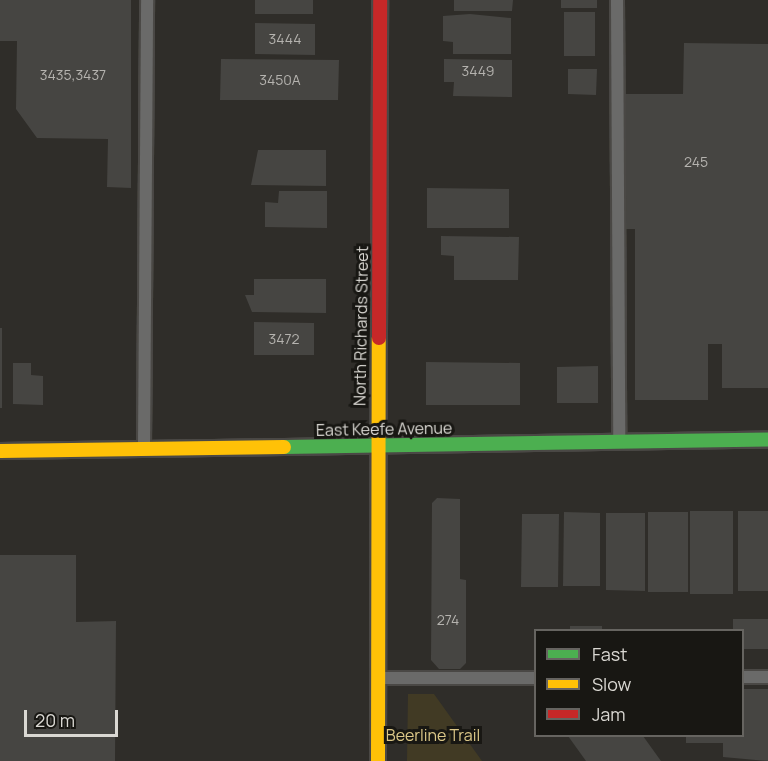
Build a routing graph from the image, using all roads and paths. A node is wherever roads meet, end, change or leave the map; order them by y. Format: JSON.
{"nodes":[{"id":1,"x":147,"y":0,"type":"edge"},
{"id":2,"x":380,"y":0,"type":"edge"},
{"id":3,"x":617,"y":0,"type":"edge"},
{"id":4,"x":619,"y":439,"type":"junction"},
{"id":5,"x":768,"y":439,"type":"edge"},
{"id":6,"x":376,"y":447,"type":"junction"},
{"id":7,"x":144,"y":448,"type":"junction"},
{"id":8,"x":0,"y":451,"type":"edge"},
{"id":9,"x":744,"y":677,"type":"edge"},
{"id":10,"x":768,"y":677,"type":"edge"},
{"id":11,"x":378,"y":678,"type":"junction"},
{"id":12,"x":534,"y":678,"type":"edge"},
{"id":13,"x":378,"y":761,"type":"edge"}],
"edges":[{"from":1,"to":7,"type":"lane"},
{"from":2,"to":6,"type":"street","name":"North Richards Street"},
{"from":3,"to":4,"type":"lane"},
{"from":4,"to":5,"type":"street","name":"East Keefe Avenue"},
{"from":4,"to":6,"type":"street","name":"East Keefe Avenue"},
{"from":6,"to":7,"type":"street","name":"East Keefe Avenue"},
{"from":6,"to":11,"type":"street","name":"North Richards Street"},
{"from":7,"to":8,"type":"street","name":"East Keefe Avenue"},
{"from":9,"to":10,"type":"lane"},
{"from":11,"to":12,"type":"lane"},
{"from":11,"to":13,"type":"street","name":"North Richards Street"}]}
